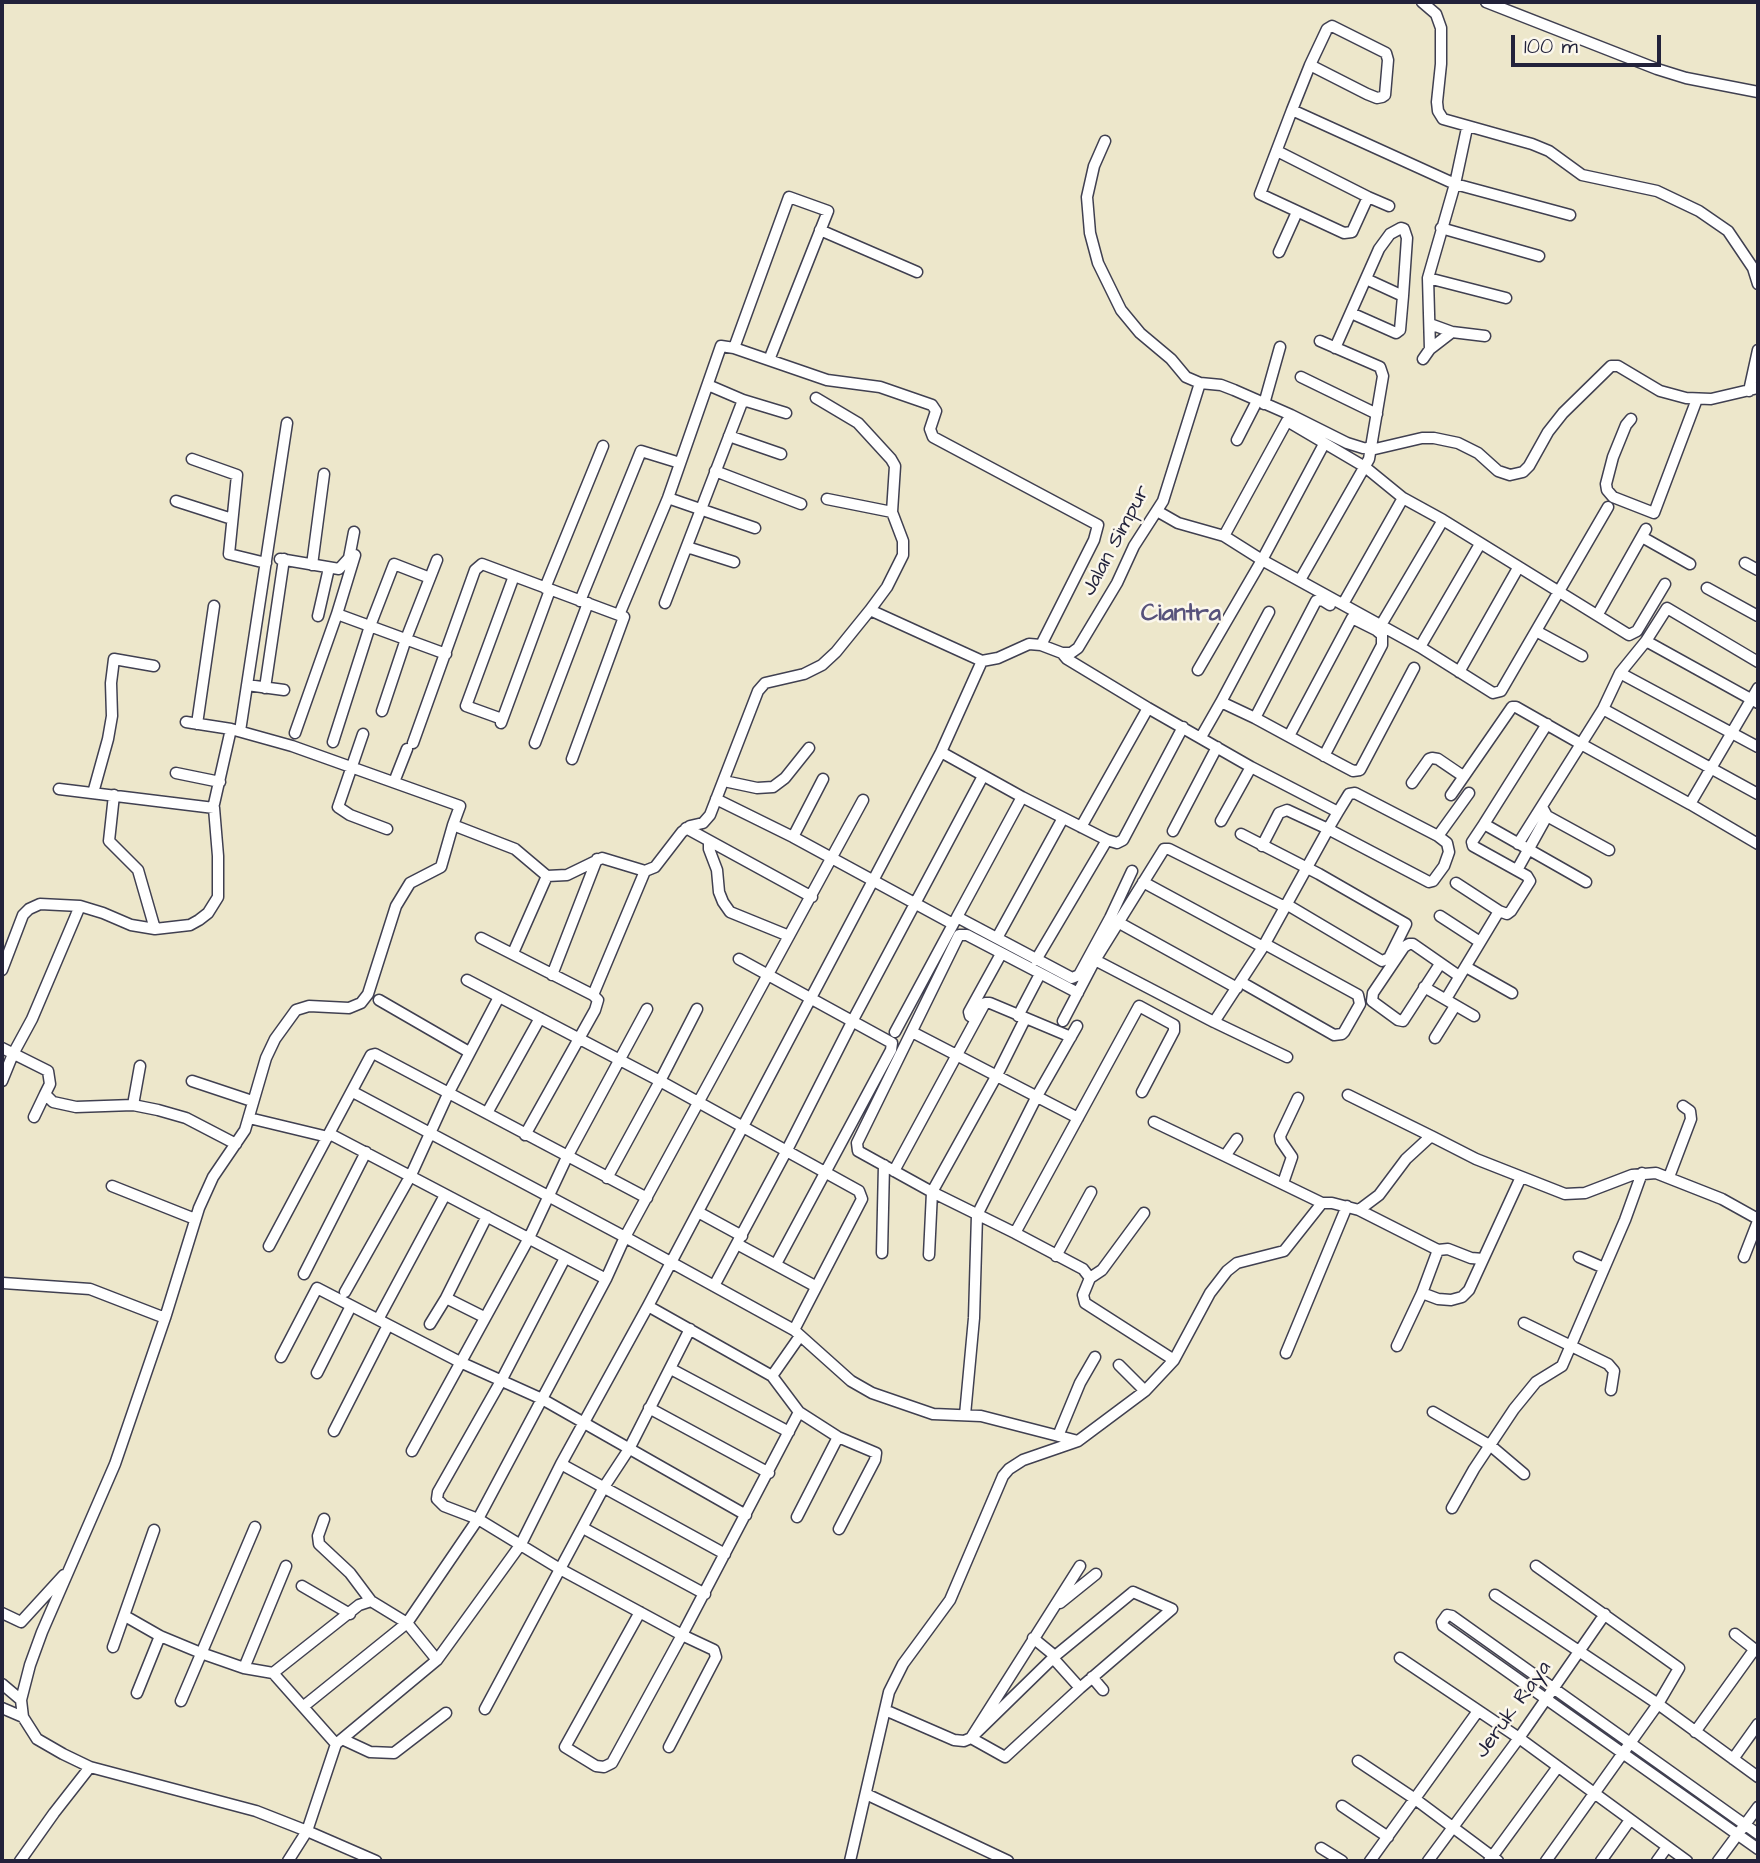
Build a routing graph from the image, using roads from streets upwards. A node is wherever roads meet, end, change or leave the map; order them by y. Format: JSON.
{"nodes":[{"id":1,"x":1422,"y":2,"type":"edge"},
{"id":2,"x":1486,"y":2,"type":"edge"},
{"id":3,"x":1310,"y":65,"type":"junction"},
{"id":4,"x":1758,"y":92,"type":"edge"},
{"id":5,"x":1292,"y":110,"type":"junction"},
{"id":6,"x":1466,"y":128,"type":"junction"},
{"id":7,"x":1105,"y":141,"type":"dead end"},
{"id":8,"x":1277,"y":150,"type":"junction"},
{"id":9,"x":1455,"y":184,"type":"junction"},
{"id":10,"x":1368,"y":197,"type":"junction"},
{"id":11,"x":1389,"y":206,"type":"dead end"},
{"id":12,"x":1297,"y":212,"type":"junction"},
{"id":13,"x":1570,"y":215,"type":"dead end"},
{"id":14,"x":1441,"y":228,"type":"junction"},
{"id":15,"x":820,"y":230,"type":"junction"},
{"id":16,"x":1279,"y":252,"type":"dead end"},
{"id":17,"x":1539,"y":256,"type":"dead end"},
{"id":18,"x":917,"y":272,"type":"dead end"},
{"id":19,"x":1428,"y":278,"type":"junction"},
{"id":20,"x":1366,"y":279,"type":"junction"},
{"id":21,"x":1758,"y":284,"type":"edge"},
{"id":22,"x":1403,"y":296,"type":"junction"},
{"id":23,"x":1506,"y":298,"type":"dead end"},
{"id":24,"x":1351,"y":313,"type":"junction"},
{"id":25,"x":1430,"y":324,"type":"junction"},
{"id":26,"x":1452,"y":332,"type":"junction"},
{"id":27,"x":1485,"y":336,"type":"dead end"},
{"id":28,"x":1320,"y":341,"type":"dead end"},
{"id":29,"x":1280,"y":347,"type":"dead end"},
{"id":30,"x":734,"y":348,"type":"junction"},
{"id":31,"x":1335,"y":348,"type":"junction"},
{"id":32,"x":1430,"y":349,"type":"junction"},
{"id":33,"x":1758,"y":350,"type":"edge"},
{"id":34,"x":1423,"y":359,"type":"dead end"},
{"id":35,"x":769,"y":360,"type":"junction"},
{"id":36,"x":1301,"y":377,"type":"dead end"},
{"id":37,"x":1200,"y":383,"type":"junction"},
{"id":38,"x":708,"y":385,"type":"junction"},
{"id":39,"x":1754,"y":390,"type":"edge"},
{"id":40,"x":816,"y":398,"type":"dead end"},
{"id":41,"x":1697,"y":399,"type":"junction"},
{"id":42,"x":743,"y":400,"type":"junction"},
{"id":43,"x":1261,"y":403,"type":"junction"},
{"id":44,"x":786,"y":413,"type":"dead end"},
{"id":45,"x":1377,"y":414,"type":"junction"},
{"id":46,"x":1631,"y":419,"type":"dead end"},
{"id":47,"x":287,"y":423,"type":"dead end"},
{"id":48,"x":729,"y":436,"type":"junction"},
{"id":49,"x":1237,"y":440,"type":"dead end"},
{"id":50,"x":1324,"y":444,"type":"junction"},
{"id":51,"x":603,"y":446,"type":"dead end"},
{"id":52,"x":1371,"y":449,"type":"junction"},
{"id":53,"x":781,"y":454,"type":"dead end"},
{"id":54,"x":192,"y":459,"type":"dead end"},
{"id":55,"x":680,"y":463,"type":"junction"},
{"id":56,"x":1364,"y":467,"type":"junction"},
{"id":57,"x":715,"y":471,"type":"junction"},
{"id":58,"x":324,"y":474,"type":"dead end"},
{"id":59,"x":668,"y":498,"type":"junction"},
{"id":60,"x":1403,"y":498,"type":"junction"},
{"id":61,"x":827,"y":499,"type":"dead end"},
{"id":62,"x":176,"y":501,"type":"dead end"},
{"id":63,"x":801,"y":504,"type":"dead end"},
{"id":64,"x":1608,"y":507,"type":"dead end"},
{"id":65,"x":700,"y":509,"type":"junction"},
{"id":66,"x":1157,"y":511,"type":"junction"},
{"id":67,"x":892,"y":512,"type":"junction"},
{"id":68,"x":232,"y":519,"type":"junction"},
{"id":69,"x":1443,"y":520,"type":"junction"},
{"id":70,"x":755,"y":528,"type":"dead end"},
{"id":71,"x":354,"y":532,"type":"dead end"},
{"id":72,"x":1224,"y":536,"type":"junction"},
{"id":73,"x":1480,"y":544,"type":"junction"},
{"id":74,"x":687,"y":547,"type":"junction"},
{"id":75,"x":355,"y":555,"type":"dead end"},
{"id":76,"x":285,"y":559,"type":"junction"},
{"id":77,"x":267,"y":560,"type":"junction"},
{"id":78,"x":437,"y":560,"type":"dead end"},
{"id":79,"x":1262,"y":561,"type":"junction"},
{"id":80,"x":734,"y":562,"type":"dead end"},
{"id":81,"x":1745,"y":562,"type":"dead end"},
{"id":82,"x":1690,"y":564,"type":"dead end"},
{"id":83,"x":312,"y":565,"type":"junction"},
{"id":84,"x":329,"y":568,"type":"junction"},
{"id":85,"x":1518,"y":568,"type":"junction"},
{"id":86,"x":1758,"y":570,"type":"edge"},
{"id":87,"x":514,"y":576,"type":"junction"},
{"id":88,"x":430,"y":578,"type":"junction"},
{"id":89,"x":1300,"y":580,"type":"junction"},
{"id":90,"x":1665,"y":584,"type":"dead end"},
{"id":91,"x":1707,"y":588,"type":"dead end"},
{"id":92,"x":547,"y":589,"type":"junction"},
{"id":93,"x":1558,"y":591,"type":"junction"},
{"id":94,"x":584,"y":602,"type":"junction"},
{"id":95,"x":665,"y":603,"type":"dead end"},
{"id":96,"x":1343,"y":604,"type":"junction"},
{"id":97,"x":214,"y":606,"type":"dead end"},
{"id":98,"x":870,"y":610,"type":"junction"},
{"id":99,"x":1269,"y":612,"type":"dead end"},
{"id":100,"x":337,"y":614,"type":"junction"},
{"id":101,"x":620,"y":614,"type":"junction"},
{"id":102,"x":1598,"y":614,"type":"junction"},
{"id":103,"x":1758,"y":616,"type":"edge"},
{"id":104,"x":318,"y":617,"type":"dead end"},
{"id":105,"x":1352,"y":618,"type":"junction"},
{"id":106,"x":1381,"y":625,"type":"junction"},
{"id":107,"x":370,"y":626,"type":"junction"},
{"id":108,"x":1536,"y":631,"type":"junction"},
{"id":109,"x":406,"y":639,"type":"junction"},
{"id":110,"x":1646,"y":641,"type":"junction"},
{"id":111,"x":1041,"y":645,"type":"junction"},
{"id":112,"x":1420,"y":648,"type":"junction"},
{"id":113,"x":1062,"y":653,"type":"junction"},
{"id":114,"x":446,"y":654,"type":"junction"},
{"id":115,"x":1582,"y":656,"type":"dead end"},
{"id":116,"x":982,"y":661,"type":"junction"},
{"id":117,"x":1758,"y":662,"type":"edge"},
{"id":118,"x":155,"y":666,"type":"dead end"},
{"id":119,"x":1414,"y":668,"type":"dead end"},
{"id":120,"x":1198,"y":670,"type":"dead end"},
{"id":121,"x":1459,"y":671,"type":"junction"},
{"id":122,"x":1620,"y":673,"type":"junction"},
{"id":123,"x":247,"y":685,"type":"junction"},
{"id":124,"x":265,"y":688,"type":"junction"},
{"id":125,"x":1758,"y":688,"type":"edge"},
{"id":126,"x":284,"y":690,"type":"dead end"},
{"id":127,"x":1755,"y":701,"type":"edge"},
{"id":128,"x":1221,"y":702,"type":"junction"},
{"id":129,"x":1148,"y":708,"type":"junction"},
{"id":130,"x":1603,"y":709,"type":"junction"},
{"id":131,"x":382,"y":711,"type":"dead end"},
{"id":132,"x":1255,"y":718,"type":"junction"},
{"id":133,"x":1547,"y":724,"type":"junction"},
{"id":134,"x":1183,"y":727,"type":"junction"},
{"id":135,"x":236,"y":730,"type":"junction"},
{"id":136,"x":295,"y":733,"type":"dead end"},
{"id":137,"x":1731,"y":733,"type":"junction"},
{"id":138,"x":363,"y":734,"type":"dead end"},
{"id":139,"x":1289,"y":736,"type":"junction"},
{"id":140,"x":1201,"y":737,"type":"junction"},
{"id":141,"x":333,"y":742,"type":"dead end"},
{"id":142,"x":535,"y":743,"type":"dead end"},
{"id":143,"x":1581,"y":744,"type":"junction"},
{"id":144,"x":1217,"y":747,"type":"junction"},
{"id":145,"x":1758,"y":747,"type":"edge"},
{"id":146,"x":809,"y":748,"type":"dead end"},
{"id":147,"x":941,"y":752,"type":"junction"},
{"id":148,"x":1324,"y":756,"type":"junction"},
{"id":149,"x":572,"y":759,"type":"dead end"},
{"id":150,"x":352,"y":767,"type":"junction"},
{"id":151,"x":1251,"y":767,"type":"junction"},
{"id":152,"x":1712,"y":768,"type":"junction"},
{"id":153,"x":176,"y":773,"type":"dead end"},
{"id":154,"x":983,"y":776,"type":"junction"},
{"id":155,"x":1463,"y":776,"type":"junction"},
{"id":156,"x":822,"y":779,"type":"dead end"},
{"id":157,"x":724,"y":781,"type":"junction"},
{"id":158,"x":220,"y":782,"type":"junction"},
{"id":159,"x":394,"y":782,"type":"junction"},
{"id":160,"x":1412,"y":783,"type":"dead end"},
{"id":161,"x":59,"y":789,"type":"dead end"},
{"id":162,"x":93,"y":793,"type":"junction"},
{"id":163,"x":1469,"y":793,"type":"dead end"},
{"id":164,"x":1758,"y":794,"type":"edge"},
{"id":165,"x":114,"y":795,"type":"junction"},
{"id":166,"x":1451,"y":795,"type":"dead end"},
{"id":167,"x":1022,"y":797,"type":"junction"},
{"id":168,"x":716,"y":799,"type":"junction"},
{"id":169,"x":863,"y":800,"type":"dead end"},
{"id":170,"x":214,"y":804,"type":"dead end"},
{"id":171,"x":1690,"y":804,"type":"junction"},
{"id":172,"x":1544,"y":811,"type":"junction"},
{"id":173,"x":1338,"y":812,"type":"junction"},
{"id":174,"x":1063,"y":818,"type":"junction"},
{"id":175,"x":1221,"y":821,"type":"dead end"},
{"id":176,"x":1484,"y":824,"type":"junction"},
{"id":177,"x":453,"y":825,"type":"junction"},
{"id":178,"x":1081,"y":827,"type":"junction"},
{"id":179,"x":686,"y":828,"type":"junction"},
{"id":180,"x":387,"y":829,"type":"dead end"},
{"id":181,"x":1328,"y":829,"type":"junction"},
{"id":182,"x":1173,"y":831,"type":"dead end"},
{"id":183,"x":1241,"y":834,"type":"dead end"},
{"id":184,"x":1438,"y":836,"type":"junction"},
{"id":185,"x":793,"y":837,"type":"junction"},
{"id":186,"x":1107,"y":840,"type":"junction"},
{"id":187,"x":709,"y":841,"type":"junction"},
{"id":188,"x":1518,"y":844,"type":"junction"},
{"id":189,"x":1758,"y":844,"type":"edge"},
{"id":190,"x":1262,"y":846,"type":"junction"},
{"id":191,"x":1529,"y":850,"type":"junction"},
{"id":192,"x":1609,"y":850,"type":"dead end"},
{"id":193,"x":597,"y":859,"type":"junction"},
{"id":194,"x":833,"y":859,"type":"junction"},
{"id":195,"x":1306,"y":868,"type":"junction"},
{"id":196,"x":1517,"y":870,"type":"junction"},
{"id":197,"x":645,"y":871,"type":"junction"},
{"id":198,"x":1132,"y":871,"type":"dead end"},
{"id":199,"x":547,"y":876,"type":"junction"},
{"id":200,"x":873,"y":879,"type":"junction"},
{"id":201,"x":1143,"y":882,"type":"junction"},
{"id":202,"x":1586,"y":882,"type":"dead end"},
{"id":203,"x":1456,"y":883,"type":"dead end"},
{"id":204,"x":812,"y":897,"type":"junction"},
{"id":205,"x":914,"y":902,"type":"junction"},
{"id":206,"x":80,"y":906,"type":"junction"},
{"id":207,"x":1285,"y":906,"type":"junction"},
{"id":208,"x":1499,"y":911,"type":"junction"},
{"id":209,"x":1440,"y":916,"type":"dead end"},
{"id":210,"x":1114,"y":920,"type":"junction"},
{"id":211,"x":955,"y":921,"type":"junction"},
{"id":212,"x":155,"y":929,"type":"junction"},
{"id":213,"x":789,"y":936,"type":"junction"},
{"id":214,"x":481,"y":938,"type":"dead end"},
{"id":215,"x":1480,"y":942,"type":"junction"},
{"id":216,"x":998,"y":945,"type":"junction"},
{"id":217,"x":1264,"y":945,"type":"junction"},
{"id":218,"x":5,"y":953,"type":"edge"},
{"id":219,"x":513,"y":953,"type":"junction"},
{"id":220,"x":739,"y":959,"type":"dead end"},
{"id":221,"x":1036,"y":960,"type":"junction"},
{"id":222,"x":1095,"y":960,"type":"junction"},
{"id":223,"x":1440,"y":964,"type":"junction"},
{"id":224,"x":2,"y":970,"type":"edge"},
{"id":225,"x":1462,"y":972,"type":"junction"},
{"id":226,"x":1040,"y":974,"type":"junction"},
{"id":227,"x":552,"y":975,"type":"junction"},
{"id":228,"x":768,"y":976,"type":"junction"},
{"id":229,"x":467,"y":979,"type":"dead end"},
{"id":230,"x":1239,"y":985,"type":"junction"},
{"id":231,"x":1424,"y":987,"type":"junction"},
{"id":232,"x":1078,"y":993,"type":"junction"},
{"id":233,"x":1512,"y":993,"type":"dead end"},
{"id":234,"x":593,"y":996,"type":"junction"},
{"id":235,"x":499,"y":997,"type":"junction"},
{"id":236,"x":1446,"y":999,"type":"junction"},
{"id":237,"x":379,"y":1000,"type":"dead end"},
{"id":238,"x":809,"y":1000,"type":"junction"},
{"id":239,"x":1455,"y":1006,"type":"junction"},
{"id":240,"x":647,"y":1009,"type":"dead end"},
{"id":241,"x":696,"y":1009,"type":"dead end"},
{"id":242,"x":1021,"y":1017,"type":"junction"},
{"id":243,"x":1474,"y":1017,"type":"dead end"},
{"id":244,"x":540,"y":1018,"type":"junction"},
{"id":245,"x":975,"y":1019,"type":"junction"},
{"id":246,"x":853,"y":1020,"type":"junction"},
{"id":247,"x":1063,"y":1021,"type":"dead end"},
{"id":248,"x":1214,"y":1022,"type":"junction"},
{"id":249,"x":895,"y":1032,"type":"dead end"},
{"id":250,"x":912,"y":1032,"type":"junction"},
{"id":251,"x":1435,"y":1038,"type":"dead end"},
{"id":252,"x":579,"y":1039,"type":"junction"},
{"id":253,"x":2,"y":1048,"type":"edge"},
{"id":254,"x":469,"y":1052,"type":"junction"},
{"id":255,"x":13,"y":1054,"type":"junction"},
{"id":256,"x":956,"y":1055,"type":"junction"},
{"id":257,"x":1287,"y":1057,"type":"dead end"},
{"id":258,"x":620,"y":1060,"type":"junction"},
{"id":259,"x":140,"y":1066,"type":"dead end"},
{"id":260,"x":997,"y":1075,"type":"junction"},
{"id":261,"x":2,"y":1081,"type":"edge"},
{"id":262,"x":192,"y":1081,"type":"dead end"},
{"id":263,"x":660,"y":1081,"type":"junction"},
{"id":264,"x":353,"y":1092,"type":"junction"},
{"id":265,"x":1142,"y":1092,"type":"dead end"},
{"id":266,"x":45,"y":1094,"type":"junction"},
{"id":267,"x":448,"y":1094,"type":"junction"},
{"id":268,"x":1349,"y":1095,"type":"dead end"},
{"id":269,"x":1037,"y":1096,"type":"junction"},
{"id":270,"x":1298,"y":1098,"type":"dead end"},
{"id":271,"x":252,"y":1101,"type":"junction"},
{"id":272,"x":700,"y":1104,"type":"junction"},
{"id":273,"x":133,"y":1105,"type":"junction"},
{"id":274,"x":1683,"y":1106,"type":"dead end"},
{"id":275,"x":487,"y":1113,"type":"junction"},
{"id":276,"x":34,"y":1118,"type":"dead end"},
{"id":277,"x":249,"y":1118,"type":"junction"},
{"id":278,"x":1077,"y":1118,"type":"junction"},
{"id":279,"x":1154,"y":1122,"type":"dead end"},
{"id":280,"x":742,"y":1128,"type":"junction"},
{"id":281,"x":429,"y":1134,"type":"junction"},
{"id":282,"x":525,"y":1135,"type":"junction"},
{"id":283,"x":329,"y":1136,"type":"junction"},
{"id":284,"x":1431,"y":1136,"type":"junction"},
{"id":285,"x":1237,"y":1139,"type":"dead end"},
{"id":286,"x":236,"y":1144,"type":"junction"},
{"id":287,"x":787,"y":1150,"type":"junction"},
{"id":288,"x":366,"y":1152,"type":"junction"},
{"id":289,"x":1225,"y":1156,"type":"junction"},
{"id":290,"x":567,"y":1157,"type":"junction"},
{"id":291,"x":889,"y":1168,"type":"junction"},
{"id":292,"x":825,"y":1171,"type":"junction"},
{"id":293,"x":1642,"y":1173,"type":"junction"},
{"id":294,"x":411,"y":1175,"type":"junction"},
{"id":295,"x":1521,"y":1177,"type":"junction"},
{"id":296,"x":1669,"y":1177,"type":"junction"},
{"id":297,"x":607,"y":1178,"type":"junction"},
{"id":298,"x":1283,"y":1183,"type":"junction"},
{"id":299,"x":112,"y":1186,"type":"dead end"},
{"id":300,"x":932,"y":1192,"type":"junction"},
{"id":301,"x":1091,"y":1192,"type":"dead end"},
{"id":302,"x":445,"y":1195,"type":"junction"},
{"id":303,"x":548,"y":1196,"type":"junction"},
{"id":304,"x":648,"y":1198,"type":"junction"},
{"id":305,"x":1322,"y":1203,"type":"junction"},
{"id":306,"x":1353,"y":1208,"type":"junction"},
{"id":307,"x":698,"y":1212,"type":"junction"},
{"id":308,"x":1144,"y":1213,"type":"dead end"},
{"id":309,"x":977,"y":1215,"type":"junction"},
{"id":310,"x":487,"y":1216,"type":"junction"},
{"id":311,"x":195,"y":1219,"type":"junction"},
{"id":312,"x":1758,"y":1220,"type":"edge"},
{"id":313,"x":1015,"y":1233,"type":"junction"},
{"id":314,"x":625,"y":1237,"type":"junction"},
{"id":315,"x":528,"y":1238,"type":"junction"},
{"id":316,"x":739,"y":1240,"type":"junction"},
{"id":317,"x":269,"y":1246,"type":"dead end"},
{"id":318,"x":1438,"y":1250,"type":"junction"},
{"id":319,"x":882,"y":1253,"type":"dead end"},
{"id":320,"x":929,"y":1255,"type":"dead end"},
{"id":321,"x":1056,"y":1256,"type":"junction"},
{"id":322,"x":1579,"y":1257,"type":"dead end"},
{"id":323,"x":1744,"y":1257,"type":"dead end"},
{"id":324,"x":565,"y":1258,"type":"junction"},
{"id":325,"x":1483,"y":1259,"type":"junction"},
{"id":326,"x":670,"y":1261,"type":"junction"},
{"id":327,"x":776,"y":1264,"type":"junction"},
{"id":328,"x":1604,"y":1268,"type":"junction"},
{"id":329,"x":304,"y":1274,"type":"dead end"},
{"id":330,"x":1090,"y":1278,"type":"junction"},
{"id":331,"x":606,"y":1279,"type":"junction"},
{"id":332,"x":3,"y":1283,"type":"edge"},
{"id":333,"x":714,"y":1286,"type":"junction"},
{"id":334,"x":815,"y":1286,"type":"junction"},
{"id":335,"x":345,"y":1292,"type":"dead end"},
{"id":336,"x":1422,"y":1293,"type":"junction"},
{"id":337,"x":446,"y":1298,"type":"junction"},
{"id":338,"x":351,"y":1306,"type":"junction"},
{"id":339,"x":648,"y":1306,"type":"junction"},
{"id":340,"x":380,"y":1316,"type":"dead end"},
{"id":341,"x":484,"y":1317,"type":"junction"},
{"id":342,"x":165,"y":1318,"type":"junction"},
{"id":343,"x":1524,"y":1323,"type":"dead end"},
{"id":344,"x":430,"y":1324,"type":"dead end"},
{"id":345,"x":388,"y":1325,"type":"junction"},
{"id":346,"x":690,"y":1329,"type":"junction"},
{"id":347,"x":797,"y":1333,"type":"junction"},
{"id":348,"x":1397,"y":1346,"type":"dead end"},
{"id":349,"x":1572,"y":1346,"type":"junction"},
{"id":350,"x":1286,"y":1353,"type":"dead end"},
{"id":351,"x":281,"y":1357,"type":"dead end"},
{"id":352,"x":1095,"y":1357,"type":"dead end"},
{"id":353,"x":1174,"y":1360,"type":"junction"},
{"id":354,"x":460,"y":1362,"type":"junction"},
{"id":355,"x":1119,"y":1365,"type":"dead end"},
{"id":356,"x":671,"y":1369,"type":"junction"},
{"id":357,"x":317,"y":1373,"type":"dead end"},
{"id":358,"x":772,"y":1376,"type":"junction"},
{"id":359,"x":501,"y":1381,"type":"junction"},
{"id":360,"x":1611,"y":1390,"type":"dead end"},
{"id":361,"x":1145,"y":1391,"type":"junction"},
{"id":362,"x":542,"y":1399,"type":"junction"},
{"id":363,"x":649,"y":1408,"type":"junction"},
{"id":364,"x":799,"y":1412,"type":"junction"},
{"id":365,"x":1433,"y":1412,"type":"dead end"},
{"id":366,"x":965,"y":1415,"type":"junction"},
{"id":367,"x":584,"y":1424,"type":"junction"},
{"id":368,"x":334,"y":1430,"type":"dead end"},
{"id":369,"x":789,"y":1432,"type":"junction"},
{"id":370,"x":1058,"y":1436,"type":"junction"},
{"id":371,"x":838,"y":1437,"type":"junction"},
{"id":372,"x":1079,"y":1441,"type":"junction"},
{"id":373,"x":1490,"y":1446,"type":"junction"},
{"id":374,"x":629,"y":1449,"type":"junction"},
{"id":375,"x":412,"y":1451,"type":"dead end"},
{"id":376,"x":561,"y":1464,"type":"junction"},
{"id":377,"x":769,"y":1473,"type":"junction"},
{"id":378,"x":1524,"y":1474,"type":"dead end"},
{"id":379,"x":604,"y":1487,"type":"junction"},
{"id":380,"x":1452,"y":1508,"type":"dead end"},
{"id":381,"x":746,"y":1515,"type":"junction"},
{"id":382,"x":797,"y":1517,"type":"dead end"},
{"id":383,"x":324,"y":1519,"type":"dead end"},
{"id":384,"x":478,"y":1519,"type":"junction"},
{"id":385,"x":255,"y":1527,"type":"dead end"},
{"id":386,"x":583,"y":1528,"type":"junction"},
{"id":387,"x":839,"y":1529,"type":"dead end"},
{"id":388,"x":154,"y":1530,"type":"dead end"},
{"id":389,"x":521,"y":1544,"type":"junction"},
{"id":390,"x":725,"y":1553,"type":"junction"},
{"id":391,"x":286,"y":1566,"type":"dead end"},
{"id":392,"x":1080,"y":1566,"type":"dead end"},
{"id":393,"x":1536,"y":1566,"type":"dead end"},
{"id":394,"x":561,"y":1569,"type":"junction"},
{"id":395,"x":69,"y":1571,"type":"junction"},
{"id":396,"x":1096,"y":1574,"type":"dead end"},
{"id":397,"x":302,"y":1586,"type":"dead end"},
{"id":398,"x":705,"y":1594,"type":"junction"},
{"id":399,"x":1495,"y":1595,"type":"dead end"},
{"id":400,"x":371,"y":1601,"type":"junction"},
{"id":401,"x":1052,"y":1609,"type":"junction"},
{"id":402,"x":640,"y":1612,"type":"junction"},
{"id":403,"x":2,"y":1613,"type":"edge"},
{"id":404,"x":350,"y":1614,"type":"junction"},
{"id":405,"x":1605,"y":1614,"type":"junction"},
{"id":406,"x":125,"y":1616,"type":"junction"},
{"id":407,"x":407,"y":1623,"type":"junction"},
{"id":408,"x":682,"y":1634,"type":"junction"},
{"id":409,"x":1735,"y":1634,"type":"dead end"},
{"id":410,"x":160,"y":1636,"type":"junction"},
{"id":411,"x":1033,"y":1638,"type":"junction"},
{"id":412,"x":1470,"y":1638,"type":"dead end"},
{"id":413,"x":113,"y":1647,"type":"dead end"},
{"id":414,"x":1756,"y":1651,"type":"edge"},
{"id":415,"x":1580,"y":1652,"type":"junction"},
{"id":416,"x":201,"y":1653,"type":"junction"},
{"id":417,"x":1054,"y":1657,"type":"junction"},
{"id":418,"x":1400,"y":1658,"type":"dead end"},
{"id":419,"x":437,"y":1660,"type":"junction"},
{"id":420,"x":244,"y":1668,"type":"junction"},
{"id":421,"x":273,"y":1673,"type":"junction"},
{"id":422,"x":1092,"y":1678,"type":"junction"},
{"id":423,"x":2,"y":1684,"type":"edge"},
{"id":424,"x":1080,"y":1688,"type":"junction"},
{"id":425,"x":1103,"y":1690,"type":"dead end"},
{"id":426,"x":137,"y":1693,"type":"dead end"},
{"id":427,"x":1550,"y":1694,"type":"junction"},
{"id":428,"x":21,"y":1700,"type":"junction"},
{"id":429,"x":181,"y":1701,"type":"dead end"},
{"id":430,"x":1658,"y":1704,"type":"junction"},
{"id":431,"x":304,"y":1706,"type":"junction"},
{"id":432,"x":2,"y":1708,"type":"edge"},
{"id":433,"x":485,"y":1709,"type":"dead end"},
{"id":434,"x":885,"y":1710,"type":"junction"},
{"id":435,"x":1478,"y":1710,"type":"junction"},
{"id":436,"x":446,"y":1713,"type":"dead end"},
{"id":437,"x":23,"y":1717,"type":"junction"},
{"id":438,"x":1758,"y":1724,"type":"edge"},
{"id":439,"x":1695,"y":1732,"type":"junction"},
{"id":440,"x":971,"y":1738,"type":"junction"},
{"id":441,"x":1519,"y":1738,"type":"junction"},
{"id":442,"x":339,"y":1741,"type":"junction"},
{"id":443,"x":1629,"y":1743,"type":"junction"},
{"id":444,"x":669,"y":1747,"type":"dead end"},
{"id":445,"x":1621,"y":1754,"type":"junction"},
{"id":446,"x":1732,"y":1759,"type":"junction"},
{"id":447,"x":1358,"y":1761,"type":"dead end"},
{"id":448,"x":90,"y":1768,"type":"junction"},
{"id":449,"x":1557,"y":1768,"type":"junction"},
{"id":450,"x":1758,"y":1777,"type":"edge"},
{"id":451,"x":1594,"y":1793,"type":"junction"},
{"id":452,"x":866,"y":1794,"type":"junction"},
{"id":453,"x":1415,"y":1799,"type":"junction"},
{"id":454,"x":1342,"y":1805,"type":"dead end"},
{"id":455,"x":1758,"y":1807,"type":"edge"},
{"id":456,"x":1630,"y":1820,"type":"junction"},
{"id":457,"x":1744,"y":1825,"type":"junction"},
{"id":458,"x":1452,"y":1827,"type":"junction"},
{"id":459,"x":307,"y":1831,"type":"junction"},
{"id":460,"x":1758,"y":1834,"type":"edge"},
{"id":461,"x":1737,"y":1835,"type":"junction"},
{"id":462,"x":1388,"y":1837,"type":"junction"},
{"id":463,"x":1667,"y":1847,"type":"junction"},
{"id":464,"x":1321,"y":1848,"type":"dead end"},
{"id":465,"x":1758,"y":1849,"type":"edge"},
{"id":466,"x":24,"y":1860,"type":"edge"},
{"id":467,"x":1493,"y":1860,"type":"edge"},
{"id":468,"x":288,"y":1861,"type":"edge"},
{"id":469,"x":376,"y":1861,"type":"edge"},
{"id":470,"x":850,"y":1861,"type":"edge"},
{"id":471,"x":1008,"y":1861,"type":"edge"},
{"id":472,"x":1342,"y":1861,"type":"edge"},
{"id":473,"x":1370,"y":1861,"type":"edge"},
{"id":474,"x":1428,"y":1861,"type":"edge"},
{"id":475,"x":1546,"y":1861,"type":"edge"},
{"id":476,"x":1601,"y":1861,"type":"edge"},
{"id":477,"x":1657,"y":1861,"type":"edge"},
{"id":478,"x":1687,"y":1861,"type":"edge"},
{"id":479,"x":1717,"y":1861,"type":"edge"}],
"edges":[{"from":1,"to":6,"type":"street"},
{"from":2,"to":4,"type":"street"},
{"from":3,"to":3,"type":"street"},
{"from":3,"to":5,"type":"street"},
{"from":5,"to":8,"type":"street"},
{"from":5,"to":9,"type":"street"},
{"from":6,"to":9,"type":"street"},
{"from":6,"to":21,"type":"street"},
{"from":7,"to":37,"type":"street"},
{"from":8,"to":10,"type":"street"},
{"from":8,"to":12,"type":"street"},
{"from":9,"to":13,"type":"street"},
{"from":9,"to":14,"type":"street"},
{"from":10,"to":11,"type":"street"},
{"from":10,"to":12,"type":"street"},
{"from":12,"to":16,"type":"street"},
{"from":14,"to":17,"type":"street"},
{"from":14,"to":19,"type":"street"},
{"from":15,"to":18,"type":"street"},
{"from":15,"to":30,"type":"street"},
{"from":15,"to":35,"type":"street"},
{"from":19,"to":23,"type":"street"},
{"from":19,"to":25,"type":"street"},
{"from":20,"to":22,"type":"street"},
{"from":20,"to":22,"type":"street"},
{"from":20,"to":24,"type":"street"},
{"from":22,"to":24,"type":"street"},
{"from":24,"to":31,"type":"street"},
{"from":25,"to":26,"type":"street"},
{"from":25,"to":32,"type":"street"},
{"from":26,"to":27,"type":"street"},
{"from":26,"to":32,"type":"street"},
{"from":28,"to":31,"type":"street"},
{"from":29,"to":43,"type":"street"},
{"from":30,"to":35,"type":"street"},
{"from":30,"to":38,"type":"street"},
{"from":31,"to":45,"type":"street"},
{"from":32,"to":34,"type":"street"},
{"from":33,"to":39,"type":"street"},
{"from":35,"to":111,"type":"street"},
{"from":36,"to":45,"type":"street"},
{"from":37,"to":43,"type":"street"},
{"from":37,"to":66,"type":"street","name":"Jalan Simpur"},
{"from":38,"to":42,"type":"street"},
{"from":38,"to":55,"type":"street"},
{"from":39,"to":41,"type":"street"},
{"from":40,"to":67,"type":"street"},
{"from":41,"to":46,"type":"street"},
{"from":41,"to":52,"type":"street"},
{"from":42,"to":44,"type":"street"},
{"from":42,"to":48,"type":"street"},
{"from":43,"to":49,"type":"street"},
{"from":43,"to":52,"type":"street"},
{"from":45,"to":52,"type":"street"},
{"from":47,"to":77,"type":"street"},
{"from":48,"to":53,"type":"street"},
{"from":48,"to":57,"type":"street"},
{"from":50,"to":56,"type":"street"},
{"from":50,"to":72,"type":"street"},
{"from":50,"to":79,"type":"street"},
{"from":51,"to":92,"type":"street"},
{"from":52,"to":56,"type":"street"},
{"from":54,"to":68,"type":"street"},
{"from":55,"to":59,"type":"street"},
{"from":55,"to":94,"type":"street"},
{"from":56,"to":60,"type":"street"},
{"from":56,"to":89,"type":"street"},
{"from":57,"to":63,"type":"street"},
{"from":57,"to":65,"type":"street"},
{"from":58,"to":83,"type":"street"},
{"from":59,"to":65,"type":"street"},
{"from":59,"to":101,"type":"street"},
{"from":60,"to":69,"type":"street"},
{"from":60,"to":96,"type":"street"},
{"from":61,"to":67,"type":"street"},
{"from":62,"to":68,"type":"street"},
{"from":64,"to":93,"type":"street"},
{"from":65,"to":70,"type":"street"},
{"from":65,"to":74,"type":"street"},
{"from":66,"to":72,"type":"street"},
{"from":66,"to":113,"type":"street","name":"Jalan Simpur"},
{"from":67,"to":98,"type":"street"},
{"from":68,"to":77,"type":"street"},
{"from":69,"to":73,"type":"street"},
{"from":69,"to":106,"type":"street"},
{"from":71,"to":84,"type":"street"},
{"from":72,"to":79,"type":"street"},
{"from":73,"to":85,"type":"street"},
{"from":73,"to":112,"type":"street"},
{"from":74,"to":80,"type":"street"},
{"from":74,"to":95,"type":"street"},
{"from":75,"to":100,"type":"street"},
{"from":76,"to":77,"type":"street"},
{"from":76,"to":83,"type":"street"},
{"from":76,"to":124,"type":"street"},
{"from":77,"to":123,"type":"street"},
{"from":78,"to":88,"type":"street"},
{"from":79,"to":89,"type":"street"},
{"from":79,"to":120,"type":"street"},
{"from":81,"to":86,"type":"street"},
{"from":82,"to":102,"type":"street"},
{"from":83,"to":84,"type":"street"},
{"from":84,"to":104,"type":"street"},
{"from":85,"to":93,"type":"street"},
{"from":85,"to":121,"type":"street"},
{"from":87,"to":92,"type":"street"},
{"from":87,"to":92,"type":"street"},
{"from":87,"to":114,"type":"street"},
{"from":88,"to":107,"type":"street"},
{"from":88,"to":109,"type":"street"},
{"from":89,"to":96,"type":"street"},
{"from":90,"to":102,"type":"street"},
{"from":91,"to":103,"type":"street"},
{"from":92,"to":94,"type":"street"},
{"from":93,"to":102,"type":"street"},
{"from":93,"to":108,"type":"street"},
{"from":94,"to":101,"type":"street"},
{"from":94,"to":142,"type":"street"},
{"from":96,"to":106,"type":"street"},
{"from":97,"to":135,"type":"street"},
{"from":98,"to":116,"type":"street"},
{"from":98,"to":157,"type":"street"},
{"from":99,"to":128,"type":"street"},
{"from":100,"to":107,"type":"street"},
{"from":100,"to":136,"type":"street"},
{"from":101,"to":149,"type":"street"},
{"from":105,"to":132,"type":"street"},
{"from":105,"to":139,"type":"street"},
{"from":105,"to":148,"type":"street"},
{"from":106,"to":112,"type":"street"},
{"from":107,"to":109,"type":"street"},
{"from":107,"to":141,"type":"street"},
{"from":108,"to":115,"type":"street"},
{"from":108,"to":121,"type":"street"},
{"from":109,"to":114,"type":"street"},
{"from":109,"to":131,"type":"street"},
{"from":110,"to":117,"type":"street"},
{"from":110,"to":122,"type":"street"},
{"from":110,"to":127,"type":"street"},
{"from":111,"to":113,"type":"street"},
{"from":111,"to":116,"type":"street"},
{"from":112,"to":121,"type":"street"},
{"from":113,"to":129,"type":"street"},
{"from":114,"to":159,"type":"street"},
{"from":116,"to":147,"type":"street"},
{"from":118,"to":162,"type":"street"},
{"from":119,"to":148,"type":"street"},
{"from":122,"to":130,"type":"street"},
{"from":122,"to":137,"type":"street"},
{"from":123,"to":124,"type":"street"},
{"from":123,"to":135,"type":"street"},
{"from":124,"to":126,"type":"street"},
{"from":125,"to":127,"type":"street"},
{"from":127,"to":137,"type":"street"},
{"from":128,"to":132,"type":"street"},
{"from":128,"to":140,"type":"street"},
{"from":129,"to":134,"type":"street"},
{"from":129,"to":178,"type":"street"},
{"from":130,"to":143,"type":"street"},
{"from":130,"to":152,"type":"street"},
{"from":132,"to":139,"type":"street"},
{"from":133,"to":143,"type":"street"},
{"from":133,"to":155,"type":"street"},
{"from":133,"to":176,"type":"street"},
{"from":134,"to":140,"type":"street"},
{"from":134,"to":186,"type":"street"},
{"from":135,"to":150,"type":"street"},
{"from":135,"to":158,"type":"street"},
{"from":137,"to":145,"type":"street"},
{"from":137,"to":152,"type":"street"},
{"from":138,"to":150,"type":"street"},
{"from":139,"to":148,"type":"street"},
{"from":140,"to":144,"type":"street"},
{"from":143,"to":171,"type":"street"},
{"from":143,"to":172,"type":"street"},
{"from":144,"to":151,"type":"street"},
{"from":144,"to":182,"type":"street"},
{"from":146,"to":157,"type":"street"},
{"from":147,"to":154,"type":"street"},
{"from":147,"to":200,"type":"street"},
{"from":150,"to":159,"type":"street"},
{"from":150,"to":180,"type":"street"},
{"from":151,"to":173,"type":"street"},
{"from":151,"to":175,"type":"street"},
{"from":152,"to":164,"type":"street"},
{"from":152,"to":171,"type":"street"},
{"from":153,"to":158,"type":"street"},
{"from":154,"to":167,"type":"street"},
{"from":154,"to":205,"type":"street"},
{"from":155,"to":160,"type":"street"},
{"from":155,"to":166,"type":"street"},
{"from":156,"to":185,"type":"street"},
{"from":157,"to":168,"type":"street"},
{"from":158,"to":170,"type":"street"},
{"from":159,"to":177,"type":"street"},
{"from":161,"to":162,"type":"street"},
{"from":162,"to":165,"type":"street"},
{"from":163,"to":184,"type":"street"},
{"from":165,"to":212,"type":"street"},
{"from":165,"to":212,"type":"street"},
{"from":167,"to":174,"type":"street"},
{"from":167,"to":211,"type":"street"},
{"from":168,"to":179,"type":"street"},
{"from":168,"to":185,"type":"street"},
{"from":169,"to":194,"type":"street"},
{"from":171,"to":189,"type":"street"},
{"from":172,"to":188,"type":"street"},
{"from":172,"to":191,"type":"street"},
{"from":172,"to":192,"type":"street"},
{"from":173,"to":181,"type":"street"},
{"from":173,"to":184,"type":"street"},
{"from":174,"to":178,"type":"street"},
{"from":174,"to":216,"type":"street"},
{"from":176,"to":188,"type":"street"},
{"from":176,"to":196,"type":"street"},
{"from":177,"to":199,"type":"street"},
{"from":177,"to":271,"type":"street"},
{"from":178,"to":186,"type":"street"},
{"from":179,"to":187,"type":"street"},
{"from":179,"to":197,"type":"street"},
{"from":181,"to":184,"type":"street"},
{"from":181,"to":190,"type":"street"},
{"from":181,"to":195,"type":"street"},
{"from":183,"to":190,"type":"street"},
{"from":185,"to":194,"type":"street"},
{"from":186,"to":221,"type":"street"},
{"from":187,"to":204,"type":"street"},
{"from":187,"to":213,"type":"street"},
{"from":188,"to":191,"type":"street"},
{"from":190,"to":195,"type":"street"},
{"from":191,"to":196,"type":"street"},
{"from":191,"to":202,"type":"street"},
{"from":193,"to":197,"type":"street"},
{"from":193,"to":199,"type":"street"},
{"from":193,"to":227,"type":"street"},
{"from":194,"to":200,"type":"street"},
{"from":194,"to":204,"type":"street"},
{"from":195,"to":207,"type":"street"},
{"from":195,"to":207,"type":"street"},
{"from":196,"to":208,"type":"street"},
{"from":197,"to":234,"type":"street"},
{"from":198,"to":210,"type":"street"},
{"from":199,"to":219,"type":"street"},
{"from":200,"to":205,"type":"street"},
{"from":200,"to":238,"type":"street"},
{"from":201,"to":207,"type":"street"},
{"from":201,"to":210,"type":"street"},
{"from":201,"to":217,"type":"street"},
{"from":203,"to":208,"type":"street"},
{"from":204,"to":213,"type":"street"},
{"from":205,"to":211,"type":"street"},
{"from":205,"to":246,"type":"street"},
{"from":206,"to":212,"type":"street"},
{"from":206,"to":218,"type":"street"},
{"from":206,"to":255,"type":"street"},
{"from":207,"to":217,"type":"street"},
{"from":208,"to":215,"type":"street"},
{"from":209,"to":215,"type":"street"},
{"from":210,"to":221,"type":"street"},
{"from":210,"to":222,"type":"street"},
{"from":210,"to":230,"type":"street"},
{"from":211,"to":216,"type":"street"},
{"from":211,"to":249,"type":"street"},
{"from":213,"to":228,"type":"street"},
{"from":214,"to":219,"type":"street"},
{"from":215,"to":225,"type":"street"},
{"from":216,"to":221,"type":"street"},
{"from":216,"to":226,"type":"street"},
{"from":216,"to":245,"type":"street"},
{"from":216,"to":250,"type":"street"},
{"from":217,"to":230,"type":"street"},
{"from":217,"to":230,"type":"street"},
{"from":218,"to":224,"type":"street"},
{"from":219,"to":227,"type":"street"},
{"from":220,"to":228,"type":"street"},
{"from":222,"to":232,"type":"street"},
{"from":222,"to":248,"type":"street"},
{"from":223,"to":225,"type":"street"},
{"from":223,"to":231,"type":"street"},
{"from":223,"to":231,"type":"street"},
{"from":225,"to":233,"type":"street"},
{"from":225,"to":236,"type":"street"},
{"from":226,"to":232,"type":"street"},
{"from":226,"to":242,"type":"street"},
{"from":227,"to":234,"type":"street"},
{"from":228,"to":238,"type":"street"},
{"from":228,"to":272,"type":"street"},
{"from":229,"to":235,"type":"street"},
{"from":230,"to":248,"type":"street"},
{"from":231,"to":236,"type":"street"},
{"from":232,"to":247,"type":"street"},
{"from":234,"to":252,"type":"street"},
{"from":235,"to":244,"type":"street"},
{"from":235,"to":254,"type":"street"},
{"from":236,"to":239,"type":"street"},
{"from":237,"to":254,"type":"street"},
{"from":238,"to":246,"type":"street"},
{"from":238,"to":280,"type":"street"},
{"from":239,"to":243,"type":"street"},
{"from":239,"to":251,"type":"street"},
{"from":240,"to":258,"type":"street"},
{"from":241,"to":263,"type":"street"},
{"from":242,"to":245,"type":"street"},
{"from":242,"to":260,"type":"street"},
{"from":242,"to":269,"type":"street"},
{"from":244,"to":252,"type":"street"},
{"from":244,"to":275,"type":"street"},
{"from":245,"to":256,"type":"street"},
{"from":246,"to":287,"type":"street"},
{"from":246,"to":292,"type":"street"},
{"from":248,"to":257,"type":"street"},
{"from":250,"to":256,"type":"street"},
{"from":250,"to":291,"type":"street"},
{"from":252,"to":258,"type":"street"},
{"from":252,"to":282,"type":"street"},
{"from":253,"to":255,"type":"street"},
{"from":254,"to":267,"type":"street"},
{"from":255,"to":261,"type":"street"},
{"from":255,"to":266,"type":"street"},
{"from":256,"to":260,"type":"street"},
{"from":256,"to":291,"type":"street"},
{"from":258,"to":263,"type":"street"},
{"from":258,"to":290,"type":"street"},
{"from":259,"to":273,"type":"street"},
{"from":260,"to":269,"type":"street"},
{"from":260,"to":300,"type":"street"},
{"from":262,"to":271,"type":"street"},
{"from":263,"to":272,"type":"street"},
{"from":263,"to":297,"type":"street"},
{"from":264,"to":267,"type":"street"},
{"from":264,"to":281,"type":"street"},
{"from":264,"to":283,"type":"street"},
{"from":265,"to":278,"type":"street"},
{"from":266,"to":273,"type":"street"},
{"from":266,"to":276,"type":"street"},
{"from":267,"to":275,"type":"street"},
{"from":267,"to":281,"type":"street"},
{"from":268,"to":284,"type":"street"},
{"from":269,"to":278,"type":"street"},
{"from":269,"to":309,"type":"street"},
{"from":270,"to":298,"type":"street"},
{"from":271,"to":277,"type":"street"},
{"from":272,"to":280,"type":"street"},
{"from":272,"to":304,"type":"street"},
{"from":273,"to":286,"type":"street"},
{"from":274,"to":296,"type":"street"},
{"from":275,"to":282,"type":"street"},
{"from":277,"to":283,"type":"street"},
{"from":277,"to":286,"type":"street"},
{"from":278,"to":313,"type":"street"},
{"from":279,"to":289,"type":"street"},
{"from":280,"to":287,"type":"street"},
{"from":280,"to":307,"type":"street"},
{"from":281,"to":294,"type":"street"},
{"from":281,"to":303,"type":"street"},
{"from":282,"to":290,"type":"street"},
{"from":283,"to":288,"type":"street"},
{"from":283,"to":317,"type":"street"},
{"from":284,"to":295,"type":"street"},
{"from":284,"to":306,"type":"street"},
{"from":285,"to":289,"type":"street"},
{"from":286,"to":311,"type":"street"},
{"from":287,"to":292,"type":"street"},
{"from":287,"to":316,"type":"street"},
{"from":288,"to":294,"type":"street"},
{"from":288,"to":329,"type":"street"},
{"from":289,"to":298,"type":"street"},
{"from":290,"to":297,"type":"street"},
{"from":290,"to":303,"type":"street"},
{"from":291,"to":300,"type":"street"},
{"from":291,"to":319,"type":"street"},
{"from":292,"to":327,"type":"street"},
{"from":292,"to":334,"type":"street"},
{"from":293,"to":295,"type":"street"},
{"from":293,"to":296,"type":"street"},
{"from":293,"to":328,"type":"street"},
{"from":294,"to":302,"type":"street"},
{"from":294,"to":335,"type":"street"},
{"from":295,"to":325,"type":"street"},
{"from":296,"to":312,"type":"street"},
{"from":297,"to":304,"type":"street"},
{"from":298,"to":305,"type":"street"},
{"from":299,"to":311,"type":"street"},
{"from":300,"to":309,"type":"street"},
{"from":300,"to":320,"type":"street"},
{"from":301,"to":321,"type":"street"},
{"from":302,"to":310,"type":"street"},
{"from":302,"to":340,"type":"street"},
{"from":303,"to":314,"type":"street"},
{"from":303,"to":315,"type":"street"},
{"from":304,"to":314,"type":"street"},
{"from":305,"to":306,"type":"street"},
{"from":305,"to":353,"type":"street"},
{"from":306,"to":318,"type":"street"},
{"from":306,"to":350,"type":"street"},
{"from":307,"to":316,"type":"street"},
{"from":307,"to":326,"type":"street"},
{"from":308,"to":330,"type":"street"},
{"from":309,"to":313,"type":"street"},
{"from":309,"to":366,"type":"street"},
{"from":310,"to":315,"type":"street"},
{"from":310,"to":337,"type":"street"},
{"from":311,"to":342,"type":"street"},
{"from":312,"to":323,"type":"street"},
{"from":313,"to":321,"type":"street"},
{"from":314,"to":326,"type":"street"},
{"from":314,"to":331,"type":"street"},
{"from":315,"to":324,"type":"street"},
{"from":315,"to":341,"type":"street"},
{"from":316,"to":327,"type":"street"},
{"from":316,"to":333,"type":"street"},
{"from":318,"to":325,"type":"street"},
{"from":318,"to":336,"type":"street"},
{"from":321,"to":330,"type":"street"},
{"from":322,"to":328,"type":"street"},
{"from":324,"to":331,"type":"street"},
{"from":324,"to":359,"type":"street"},
{"from":325,"to":336,"type":"street"},
{"from":326,"to":333,"type":"street"},
{"from":326,"to":339,"type":"street"},
{"from":327,"to":334,"type":"street"},
{"from":328,"to":349,"type":"street"},
{"from":330,"to":353,"type":"street"},
{"from":331,"to":362,"type":"street"},
{"from":332,"to":342,"type":"street"},
{"from":333,"to":347,"type":"street"},
{"from":334,"to":347,"type":"street"},
{"from":336,"to":348,"type":"street"},
{"from":337,"to":341,"type":"street"},
{"from":337,"to":344,"type":"street"},
{"from":338,"to":345,"type":"street"},
{"from":338,"to":351,"type":"street"},
{"from":338,"to":357,"type":"street"},
{"from":339,"to":346,"type":"street"},
{"from":339,"to":367,"type":"street"},
{"from":341,"to":354,"type":"street"},
{"from":342,"to":395,"type":"street"},
{"from":343,"to":349,"type":"street"},
{"from":345,"to":354,"type":"street"},
{"from":345,"to":368,"type":"street"},
{"from":346,"to":356,"type":"street"},
{"from":346,"to":358,"type":"street"},
{"from":347,"to":358,"type":"street"},
{"from":347,"to":366,"type":"street"},
{"from":349,"to":360,"type":"street"},
{"from":349,"to":373,"type":"street"},
{"from":352,"to":370,"type":"street"},
{"from":353,"to":361,"type":"street"},
{"from":354,"to":359,"type":"street"},
{"from":354,"to":375,"type":"street"},
{"from":355,"to":361,"type":"street"},
{"from":356,"to":363,"type":"street"},
{"from":356,"to":369,"type":"street"},
{"from":358,"to":364,"type":"street"},
{"from":359,"to":362,"type":"street"},
{"from":359,"to":384,"type":"street"},
{"from":361,"to":372,"type":"street"},
{"from":362,"to":367,"type":"street"},
{"from":362,"to":384,"type":"street"},
{"from":363,"to":374,"type":"street"},
{"from":363,"to":377,"type":"street"},
{"from":364,"to":369,"type":"street"},
{"from":364,"to":371,"type":"street"},
{"from":365,"to":373,"type":"street"},
{"from":366,"to":370,"type":"street"},
{"from":367,"to":374,"type":"street"},
{"from":367,"to":376,"type":"street"},
{"from":369,"to":377,"type":"street"},
{"from":370,"to":372,"type":"street"},
{"from":371,"to":382,"type":"street"},
{"from":371,"to":387,"type":"street"},
{"from":372,"to":434,"type":"street"},
{"from":373,"to":378,"type":"street"},
{"from":373,"to":380,"type":"street"},
{"from":374,"to":379,"type":"street"},
{"from":374,"to":381,"type":"street"},
{"from":376,"to":379,"type":"street"},
{"from":376,"to":389,"type":"street"},
{"from":377,"to":381,"type":"street"},
{"from":379,"to":386,"type":"street"},
{"from":379,"to":390,"type":"street"},
{"from":381,"to":390,"type":"street"},
{"from":383,"to":400,"type":"street"},
{"from":384,"to":389,"type":"street"},
{"from":384,"to":407,"type":"street"},
{"from":385,"to":416,"type":"street"},
{"from":386,"to":394,"type":"street"},
{"from":386,"to":398,"type":"street"},
{"from":388,"to":406,"type":"street"},
{"from":389,"to":394,"type":"street"},
{"from":389,"to":419,"type":"street"},
{"from":390,"to":398,"type":"street"},
{"from":391,"to":420,"type":"street"},
{"from":392,"to":401,"type":"street"},
{"from":393,"to":405,"type":"street"},
{"from":394,"to":402,"type":"street"},
{"from":394,"to":433,"type":"street"},
{"from":395,"to":403,"type":"street"},
{"from":395,"to":428,"type":"street"},
{"from":396,"to":401,"type":"street"},
{"from":397,"to":404,"type":"street"},
{"from":398,"to":408,"type":"street"},
{"from":399,"to":415,"type":"street"},
{"from":400,"to":404,"type":"street"},
{"from":400,"to":407,"type":"street"},
{"from":401,"to":411,"type":"street"},
{"from":402,"to":408,"type":"street"},
{"from":402,"to":408,"type":"street"},
{"from":404,"to":421,"type":"street"},
{"from":405,"to":415,"type":"street","name":"Jeruk Raya"},
{"from":405,"to":430,"type":"street"},
{"from":406,"to":410,"type":"street"},
{"from":406,"to":413,"type":"street"},
{"from":407,"to":419,"type":"street"},
{"from":407,"to":431,"type":"street"},
{"from":408,"to":444,"type":"street"},
{"from":409,"to":414,"type":"street"},
{"from":410,"to":416,"type":"street"},
{"from":410,"to":426,"type":"street"},
{"from":411,"to":417,"type":"street"},
{"from":411,"to":440,"type":"street"},
{"from":412,"to":427,"type":"street"},
{"from":414,"to":439,"type":"street"},
{"from":415,"to":427,"type":"street","name":"Jeruk Raya"},
{"from":415,"to":430,"type":"street"},
{"from":416,"to":420,"type":"street"},
{"from":416,"to":429,"type":"street"},
{"from":417,"to":422,"type":"street"},
{"from":417,"to":424,"type":"street"},
{"from":417,"to":440,"type":"street"},
{"from":418,"to":435,"type":"street"},
{"from":419,"to":442,"type":"street"},
{"from":420,"to":421,"type":"street"},
{"from":421,"to":431,"type":"street"},
{"from":422,"to":424,"type":"street"},
{"from":422,"to":425,"type":"street"},
{"from":423,"to":428,"type":"street"},
{"from":424,"to":440,"type":"street"},
{"from":427,"to":441,"type":"street","name":"Jeruk Raya"},
{"from":427,"to":443,"type":"street"},
{"from":427,"to":445,"type":"street"},
{"from":428,"to":437,"type":"street"},
{"from":430,"to":439,"type":"street"},
{"from":430,"to":443,"type":"street"},
{"from":431,"to":442,"type":"street"},
{"from":432,"to":437,"type":"street"},
{"from":434,"to":440,"type":"street"},
{"from":434,"to":452,"type":"street"},
{"from":435,"to":441,"type":"street"},
{"from":435,"to":453,"type":"street"},
{"from":436,"to":442,"type":"street"},
{"from":437,"to":448,"type":"street"},
{"from":438,"to":446,"type":"street"},
{"from":439,"to":446,"type":"street"},
{"from":441,"to":449,"type":"street"},
{"from":441,"to":458,"type":"street","name":"Jeruk Raya"},
{"from":442,"to":459,"type":"street"},
{"from":443,"to":445,"type":"street"},
{"from":443,"to":457,"type":"street"},
{"from":445,"to":451,"type":"street"},
{"from":445,"to":461,"type":"street"},
{"from":446,"to":450,"type":"street"},
{"from":447,"to":453,"type":"street"},
{"from":448,"to":459,"type":"street"},
{"from":448,"to":466,"type":"street"},
{"from":449,"to":451,"type":"street"},
{"from":449,"to":467,"type":"street"},
{"from":451,"to":456,"type":"street"},
{"from":451,"to":475,"type":"street"},
{"from":452,"to":470,"type":"street"},
{"from":452,"to":471,"type":"street"},
{"from":453,"to":458,"type":"street"},
{"from":453,"to":462,"type":"street"},
{"from":454,"to":462,"type":"street"},
{"from":455,"to":457,"type":"street"},
{"from":456,"to":463,"type":"street"},
{"from":456,"to":476,"type":"street"},
{"from":457,"to":460,"type":"street"},
{"from":457,"to":461,"type":"street"},
{"from":458,"to":467,"type":"street"},
{"from":458,"to":474,"type":"street","name":"Jeruk Raya"},
{"from":459,"to":468,"type":"street"},
{"from":459,"to":469,"type":"street"},
{"from":461,"to":465,"type":"street"},
{"from":461,"to":479,"type":"street"},
{"from":462,"to":473,"type":"street"},
{"from":463,"to":477,"type":"street"},
{"from":463,"to":478,"type":"street"},
{"from":464,"to":472,"type":"street"}]}
